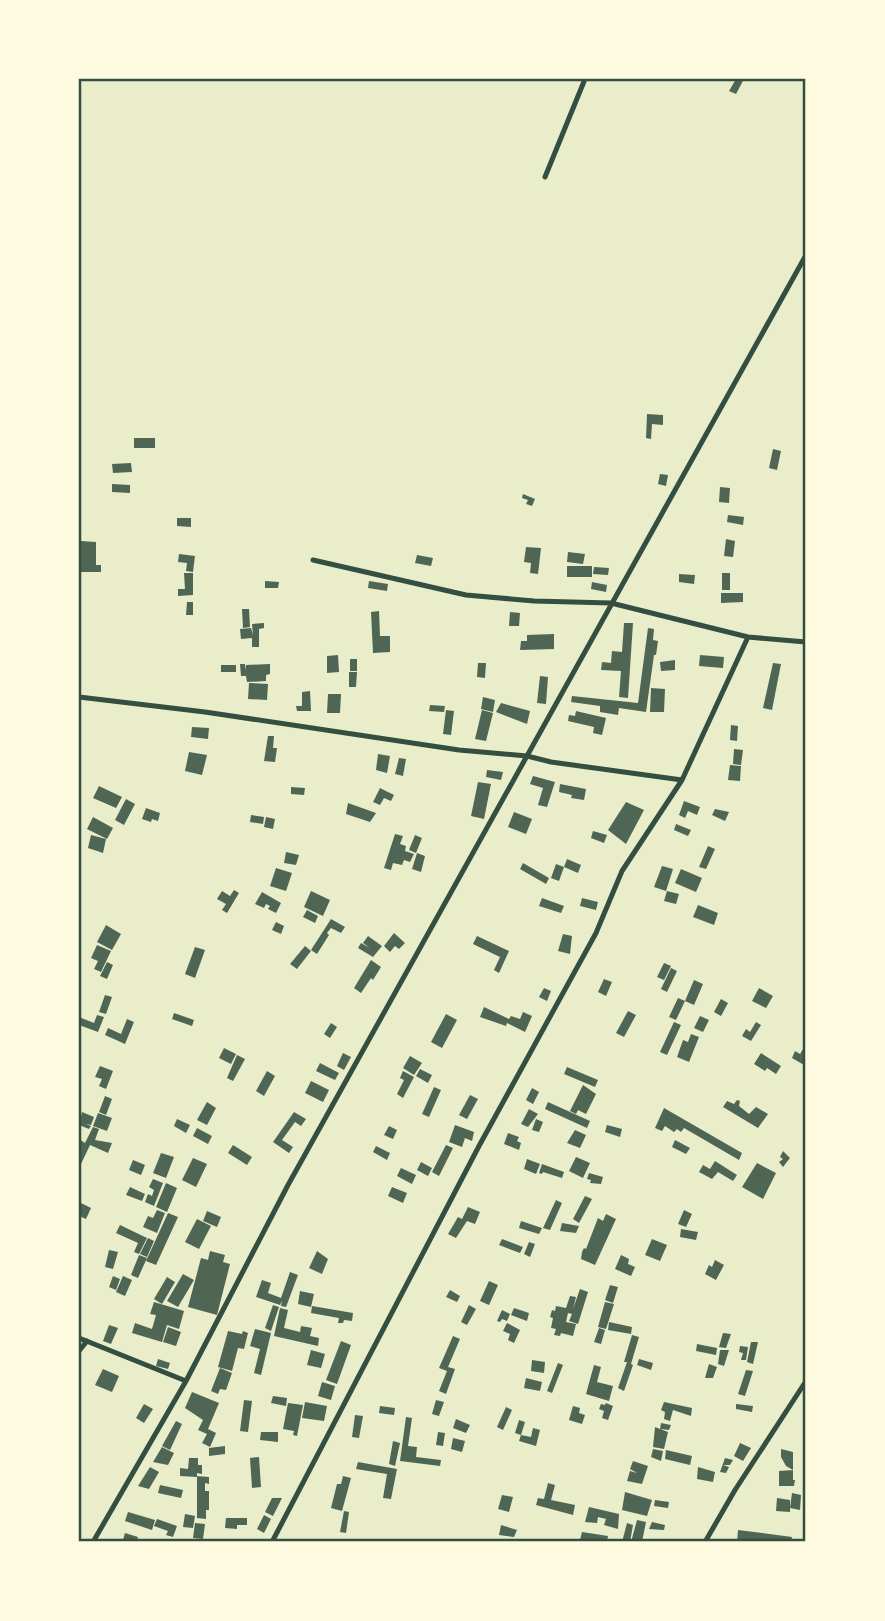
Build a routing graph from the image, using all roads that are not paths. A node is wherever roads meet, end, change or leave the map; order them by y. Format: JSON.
{"nodes":[{"id":1,"x":585,"y":79,"type":"edge"},
{"id":2,"x":545,"y":177,"type":"dead end"},
{"id":3,"x":806,"y":255,"type":"edge"},
{"id":4,"x":313,"y":560,"type":"dead end"},
{"id":5,"x":611,"y":603,"type":"junction"},
{"id":6,"x":748,"y":638,"type":"junction"},
{"id":7,"x":806,"y":642,"type":"edge"},
{"id":8,"x":79,"y":697,"type":"edge"},
{"id":9,"x":527,"y":755,"type":"junction"},
{"id":10,"x":682,"y":780,"type":"junction"},
{"id":11,"x":79,"y":1338,"type":"edge"},
{"id":12,"x":87,"y":1342,"type":"junction"},
{"id":13,"x":79,"y":1351,"type":"edge"},
{"id":14,"x":186,"y":1381,"type":"junction"},
{"id":15,"x":806,"y":1381,"type":"edge"},
{"id":16,"x":93,"y":1542,"type":"edge"},
{"id":17,"x":272,"y":1542,"type":"edge"},
{"id":18,"x":705,"y":1542,"type":"edge"}],
"edges":[{"from":1,"to":2,"type":"street"},
{"from":3,"to":5,"type":"street"},
{"from":4,"to":5,"type":"street"},
{"from":5,"to":6,"type":"street"},
{"from":5,"to":9,"type":"street"},
{"from":6,"to":7,"type":"street"},
{"from":6,"to":10,"type":"street"},
{"from":8,"to":9,"type":"street"},
{"from":9,"to":10,"type":"street"},
{"from":9,"to":14,"type":"street"},
{"from":10,"to":17,"type":"street"},
{"from":11,"to":12,"type":"street"},
{"from":12,"to":13,"type":"street"},
{"from":12,"to":14,"type":"street"},
{"from":14,"to":16,"type":"street"},
{"from":15,"to":18,"type":"street"}]}
